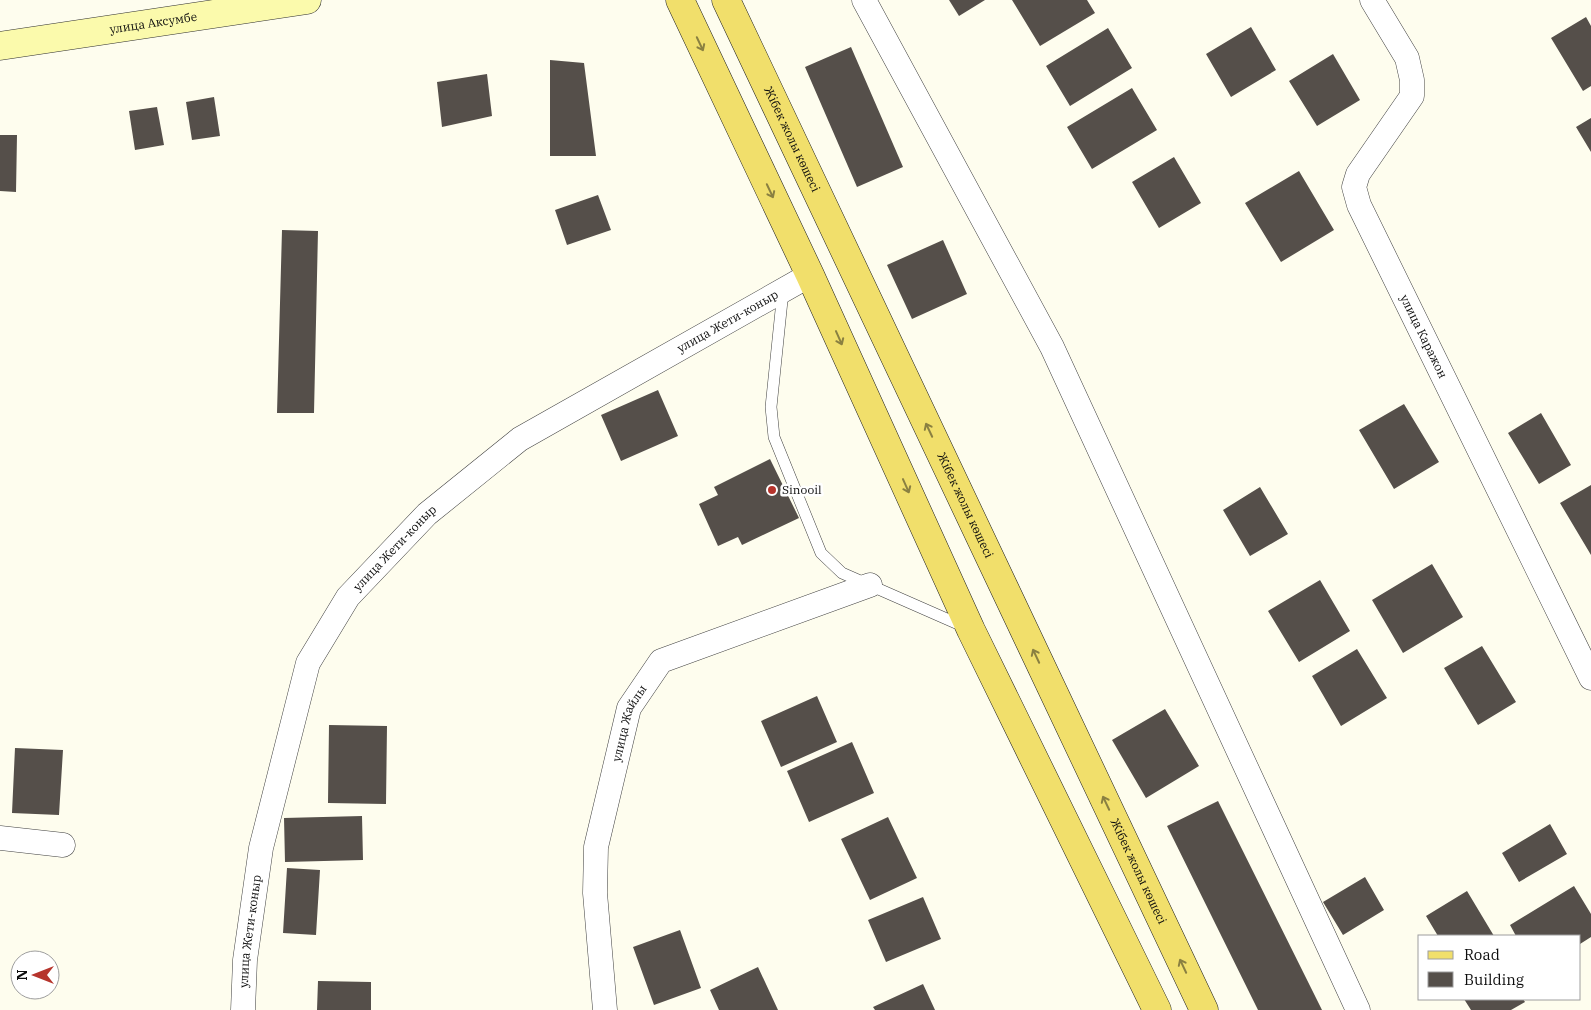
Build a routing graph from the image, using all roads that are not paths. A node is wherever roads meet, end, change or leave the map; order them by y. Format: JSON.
{"nodes":[{"id":1,"x":307,"y":0,"type":"edge"},
{"id":2,"x":680,"y":0,"type":"edge"},
{"id":3,"x":726,"y":0,"type":"edge"},
{"id":4,"x":864,"y":0,"type":"edge"},
{"id":5,"x":1372,"y":0,"type":"edge"},
{"id":6,"x":0,"y":46,"type":"edge"},
{"id":7,"x":810,"y":275,"type":"junction"},
{"id":8,"x":783,"y":290,"type":"junction"},
{"id":9,"x":870,"y":585,"type":"junction"},
{"id":10,"x":971,"y":630,"type":"junction"},
{"id":11,"x":1591,"y":678,"type":"edge"},
{"id":12,"x":0,"y":838,"type":"edge"},
{"id":13,"x":63,"y":845,"type":"dead end"},
{"id":14,"x":243,"y":1010,"type":"edge"},
{"id":15,"x":605,"y":1010,"type":"edge"},
{"id":16,"x":1157,"y":1010,"type":"edge"},
{"id":17,"x":1204,"y":1010,"type":"edge"},
{"id":18,"x":1358,"y":1010,"type":"edge"}],
"edges":[{"from":1,"to":6,"type":"main road","name":"улица Аксумбе"},
{"from":2,"to":7,"type":"main road","one_way":true},
{"from":17,"to":3,"type":"main road","name":"Жібек жолы көшесі","one_way":true},
{"from":4,"to":18,"type":"street"},
{"from":5,"to":11,"type":"street","name":"улица Каражон"},
{"from":7,"to":8,"type":"street","name":"улица Жети-коныр"},
{"from":7,"to":10,"type":"main road","one_way":true},
{"from":8,"to":9,"type":"lane"},
{"from":8,"to":14,"type":"street","name":"улица Жети-коныр"},
{"from":9,"to":10,"type":"lane"},
{"from":9,"to":15,"type":"street","name":"улица Жайлы"},
{"from":10,"to":16,"type":"main road"},
{"from":12,"to":13,"type":"street"}]}
